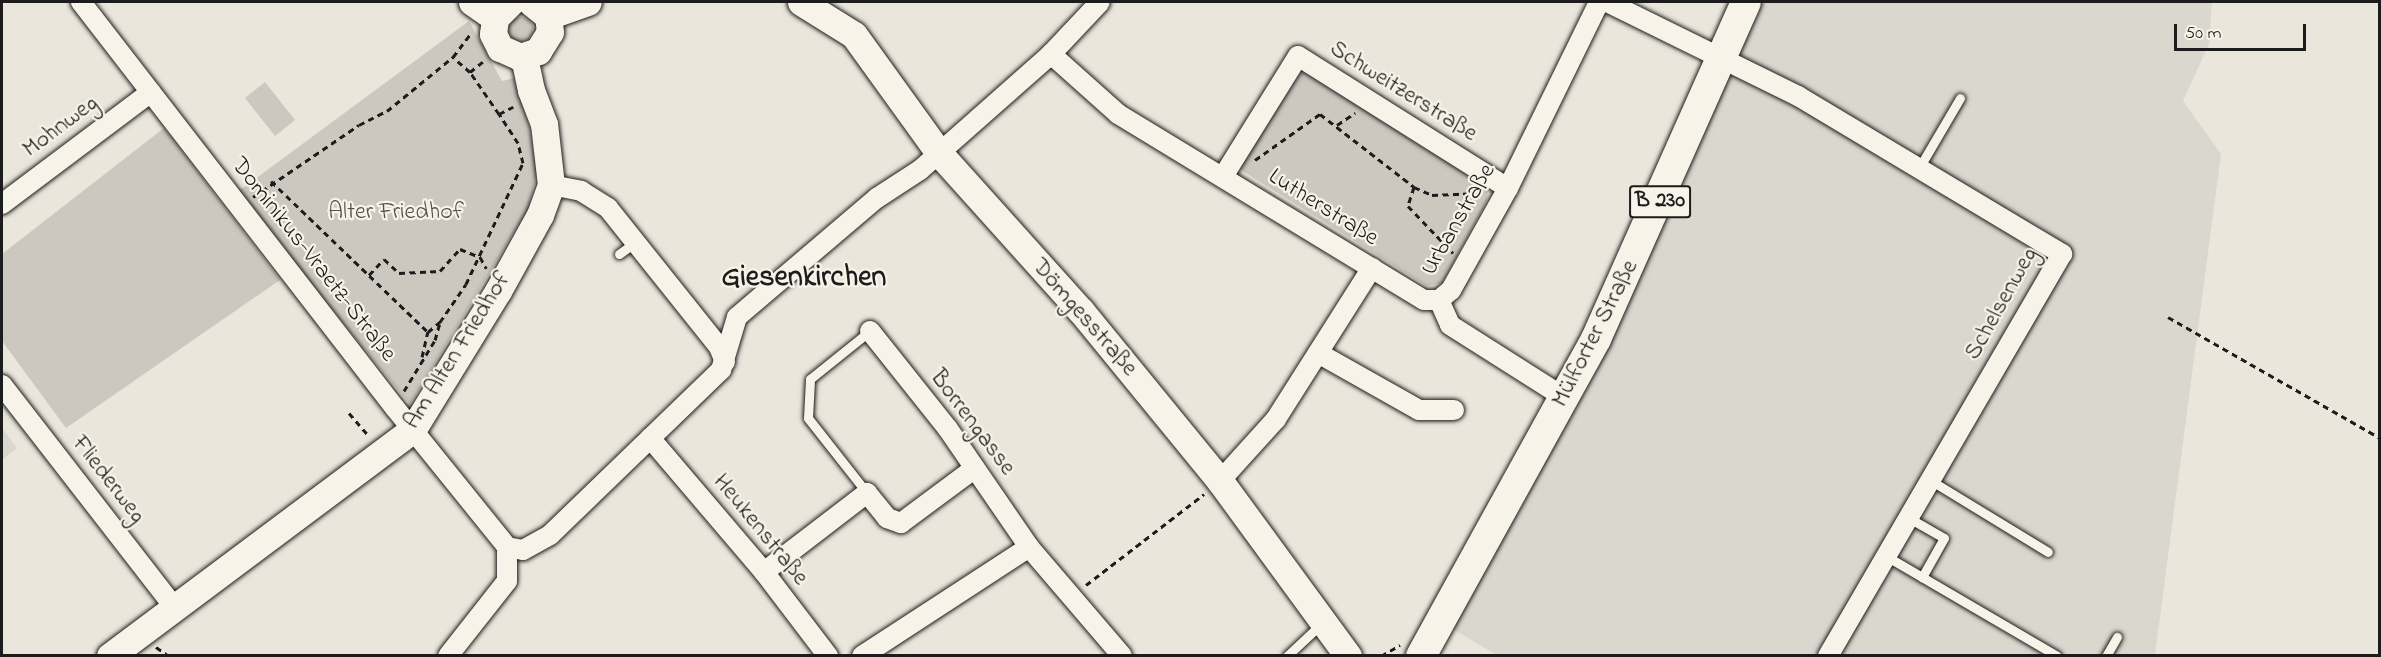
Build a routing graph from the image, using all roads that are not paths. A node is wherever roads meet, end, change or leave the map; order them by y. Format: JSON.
{"nodes":[{"id":1,"x":81,"y":2,"type":"edge"},
{"id":2,"x":588,"y":2,"type":"edge"},
{"id":3,"x":801,"y":2,"type":"edge"},
{"id":4,"x":1599,"y":2,"type":"edge"},
{"id":5,"x":1607,"y":2,"type":"edge"},
{"id":6,"x":1746,"y":2,"type":"edge"},
{"id":7,"x":1094,"y":4,"type":"edge"},
{"id":8,"x":539,"y":9,"type":"edge"},
{"id":9,"x":489,"y":11,"type":"edge"},
{"id":10,"x":1051,"y":54,"type":"junction"},
{"id":11,"x":1723,"y":56,"type":"junction"},
{"id":12,"x":524,"y":57,"type":"junction"},
{"id":13,"x":151,"y":92,"type":"junction"},
{"id":14,"x":1960,"y":98,"type":"dead end"},
{"id":15,"x":929,"y":161,"type":"junction"},
{"id":16,"x":1919,"y":168,"type":"junction"},
{"id":17,"x":1224,"y":175,"type":"junction"},
{"id":18,"x":551,"y":185,"type":"junction"},
{"id":19,"x":1508,"y":188,"type":"junction"},
{"id":20,"x":2,"y":204,"type":"edge"},
{"id":21,"x":1372,"y":268,"type":"junction"},
{"id":22,"x":1439,"y":300,"type":"junction"},
{"id":23,"x":870,"y":331,"type":"joint"},
{"id":24,"x":1318,"y":353,"type":"junction"},
{"id":25,"x":725,"y":362,"type":"junction"},
{"id":26,"x":2,"y":385,"type":"edge"},
{"id":27,"x":1565,"y":398,"type":"junction"},
{"id":28,"x":1454,"y":410,"type":"dead end"},
{"id":29,"x":413,"y":429,"type":"junction"},
{"id":30,"x":650,"y":438,"type":"junction"},
{"id":31,"x":975,"y":468,"type":"junction"},
{"id":32,"x":1930,"y":480,"type":"junction"},
{"id":33,"x":1220,"y":481,"type":"junction"},
{"id":34,"x":867,"y":493,"type":"junction"},
{"id":35,"x":1909,"y":518,"type":"junction"},
{"id":36,"x":507,"y":547,"type":"junction"},
{"id":37,"x":1029,"y":547,"type":"junction"},
{"id":38,"x":2048,"y":552,"type":"dead end"},
{"id":39,"x":1886,"y":556,"type":"junction"},
{"id":40,"x":764,"y":572,"type":"junction"},
{"id":41,"x":1922,"y":577,"type":"junction"},
{"id":42,"x":174,"y":607,"type":"junction"},
{"id":43,"x":1323,"y":622,"type":"junction"},
{"id":44,"x":2117,"y":637,"type":"dead end"},
{"id":45,"x":1412,"y":649,"type":"edge"},
{"id":46,"x":825,"y":655,"type":"edge"},
{"id":47,"x":110,"y":656,"type":"edge"},
{"id":48,"x":448,"y":656,"type":"edge"},
{"id":49,"x":862,"y":656,"type":"edge"},
{"id":50,"x":1122,"y":656,"type":"edge"},
{"id":51,"x":1287,"y":656,"type":"edge"},
{"id":52,"x":1348,"y":656,"type":"edge"},
{"id":53,"x":1828,"y":656,"type":"edge"},
{"id":54,"x":2057,"y":656,"type":"edge"},
{"id":55,"x":2106,"y":656,"type":"edge"}],
"edges":[{"from":1,"to":13,"type":"street","name":"Dominikus-Vraetz-Straße"},
{"from":2,"to":8,"type":"main road"},
{"from":3,"to":15,"type":"main road","name":"Dömgesstraße"},
{"from":4,"to":19,"type":"street","name":"Urbanstraße"},
{"from":5,"to":11,"type":"street","name":"Schelsenweg"},
{"from":6,"to":11,"type":"main road","name":"Mülforter Straße","number":"B 230"},
{"from":7,"to":10,"type":"street"},
{"from":8,"to":12,"type":"main road"},
{"from":9,"to":12,"type":"main road"},
{"from":10,"to":15,"type":"street"},
{"from":10,"to":17,"type":"street","name":"Lutherstraße"},
{"from":11,"to":16,"type":"street","name":"Schelsenweg"},
{"from":11,"to":27,"type":"main road","name":"Mülforter Straße","number":"B 230"},
{"from":12,"to":18,"type":"main road","name":"Am Alten Friedhof"},
{"from":13,"to":20,"type":"street","name":"Mohnweg"},
{"from":13,"to":29,"type":"street","name":"Dominikus-Vraetz-Straße"},
{"from":14,"to":16,"type":"lane"},
{"from":15,"to":25,"type":"street"},
{"from":15,"to":33,"type":"main road","name":"Dömgesstraße"},
{"from":16,"to":32,"type":"street","name":"Schelsenweg"},
{"from":17,"to":19,"type":"street","name":"Schweitzerstraße"},
{"from":17,"to":21,"type":"street","name":"Lutherstraße"},
{"from":18,"to":25,"type":"street"},
{"from":18,"to":29,"type":"main road","name":"Am Alten Friedhof"},
{"from":19,"to":22,"type":"street","name":"Urbanstraße"},
{"from":21,"to":22,"type":"street","name":"Lutherstraße"},
{"from":21,"to":24,"type":"street"},
{"from":22,"to":27,"type":"street"},
{"from":23,"to":31,"type":"street","name":"Borrengasse"},
{"from":23,"to":34,"type":"lane"},
{"from":24,"to":28,"type":"street"},
{"from":24,"to":33,"type":"street"},
{"from":25,"to":30,"type":"street"},
{"from":26,"to":42,"type":"street","name":"Fliederweg"},
{"from":27,"to":45,"type":"main road","name":"Mülforter Straße","number":"B 230"},
{"from":29,"to":36,"type":"street","name":"Dominikus-Vraetz-Straße"},
{"from":29,"to":42,"type":"main road","name":"Am Alten Friedhof"},
{"from":30,"to":36,"type":"street"},
{"from":30,"to":40,"type":"street","name":"Heukenstraße"},
{"from":31,"to":34,"type":"street"},
{"from":31,"to":37,"type":"street","name":"Borrengasse"},
{"from":32,"to":35,"type":"street","name":"Schelsenweg"},
{"from":32,"to":38,"type":"lane"},
{"from":33,"to":43,"type":"main road","name":"Dömgesstraße"},
{"from":34,"to":40,"type":"street"},
{"from":35,"to":39,"type":"street","name":"Schelsenweg"},
{"from":35,"to":41,"type":"lane"},
{"from":36,"to":48,"type":"street"},
{"from":37,"to":49,"type":"street"},
{"from":37,"to":50,"type":"street","name":"Borrengasse"},
{"from":39,"to":41,"type":"lane"},
{"from":39,"to":53,"type":"street","name":"Schelsenweg"},
{"from":40,"to":46,"type":"street","name":"Heukenstraße"},
{"from":41,"to":54,"type":"lane"},
{"from":42,"to":47,"type":"main road","name":"Am Alten Friedhof"},
{"from":43,"to":51,"type":"lane"},
{"from":43,"to":52,"type":"main road","name":"Dömgesstraße"},
{"from":44,"to":55,"type":"lane"}]}
